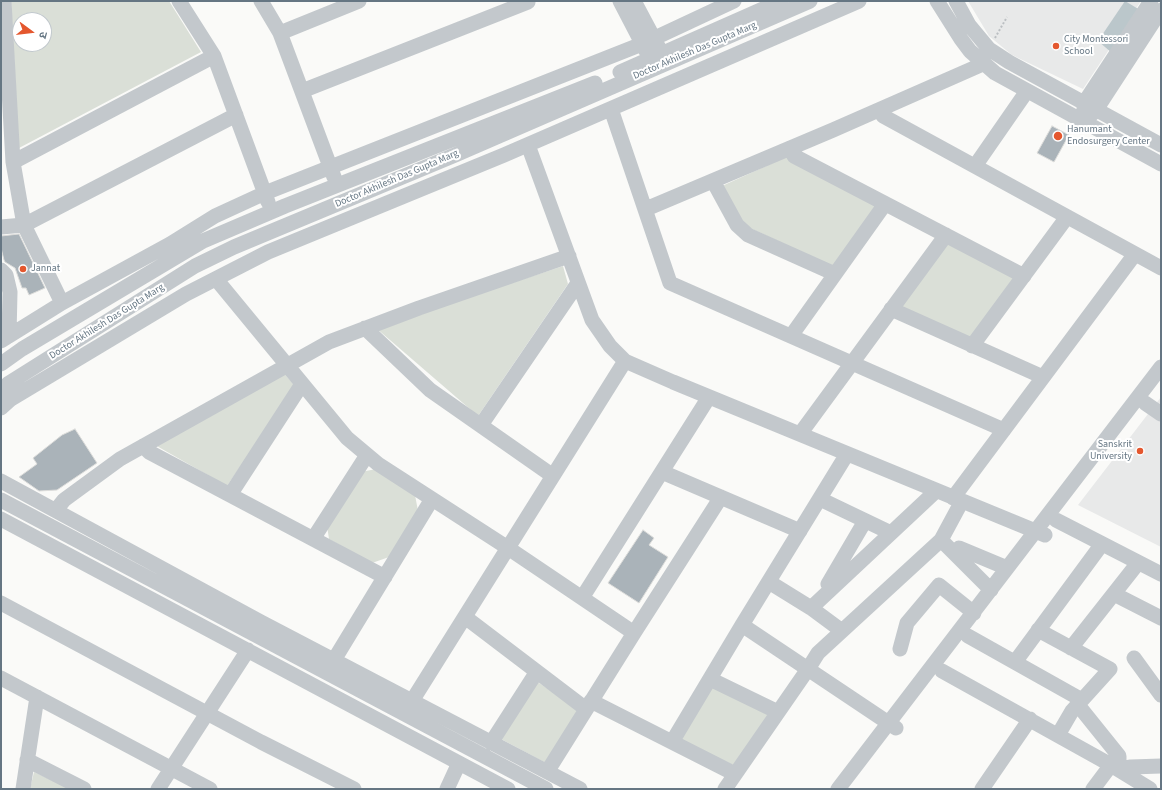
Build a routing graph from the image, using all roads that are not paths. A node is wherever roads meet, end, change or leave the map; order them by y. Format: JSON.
{"nodes":[{"id":1,"x":4,"y":1,"type":"edge"},
{"id":2,"x":179,"y":1,"type":"edge"},
{"id":3,"x":261,"y":1,"type":"edge"},
{"id":4,"x":359,"y":1,"type":"edge"},
{"id":5,"x":527,"y":1,"type":"edge"},
{"id":6,"x":620,"y":1,"type":"edge"},
{"id":7,"x":634,"y":1,"type":"edge"},
{"id":8,"x":734,"y":1,"type":"edge"},
{"id":9,"x":781,"y":1,"type":"edge"},
{"id":10,"x":810,"y":1,"type":"edge"},
{"id":11,"x":859,"y":1,"type":"edge"},
{"id":12,"x":937,"y":1,"type":"edge"},
{"id":13,"x":956,"y":1,"type":"edge"},
{"id":14,"x":1151,"y":1,"type":"edge"},
{"id":15,"x":343,"y":4,"type":"edge"},
{"id":16,"x":1161,"y":10,"type":"edge"},
{"id":17,"x":280,"y":33,"type":"junction"},
{"id":18,"x":648,"y":42,"type":"junction"},
{"id":19,"x":214,"y":56,"type":"junction"},
{"id":20,"x":659,"y":61,"type":"junction"},
{"id":21,"x":983,"y":64,"type":"junction"},
{"id":22,"x":302,"y":91,"type":"junction"},
{"id":23,"x":1027,"y":91,"type":"junction"},
{"id":24,"x":1090,"y":106,"type":"junction"},
{"id":25,"x":611,"y":109,"type":"junction"},
{"id":26,"x":880,"y":110,"type":"junction"},
{"id":27,"x":236,"y":115,"type":"junction"},
{"id":28,"x":1084,"y":122,"type":"junction"},
{"id":29,"x":464,"y":145,"type":"junction"},
{"id":30,"x":528,"y":145,"type":"junction"},
{"id":31,"x":1161,"y":145,"type":"edge"},
{"id":32,"x":790,"y":148,"type":"junction"},
{"id":33,"x":13,"y":162,"type":"junction"},
{"id":34,"x":1161,"y":164,"type":"edge"},
{"id":35,"x":975,"y":166,"type":"junction"},
{"id":36,"x":331,"y":167,"type":"junction"},
{"id":37,"x":467,"y":170,"type":"junction"},
{"id":38,"x":712,"y":181,"type":"junction"},
{"id":39,"x":338,"y":185,"type":"junction"},
{"id":40,"x":265,"y":193,"type":"junction"},
{"id":41,"x":886,"y":204,"type":"junction"},
{"id":42,"x":646,"y":208,"type":"junction"},
{"id":43,"x":272,"y":212,"type":"junction"},
{"id":44,"x":1067,"y":217,"type":"junction"},
{"id":45,"x":24,"y":224,"type":"junction"},
{"id":46,"x":1,"y":227,"type":"edge"},
{"id":47,"x":946,"y":235,"type":"junction"},
{"id":48,"x":1135,"y":254,"type":"junction"},
{"id":49,"x":569,"y":256,"type":"junction"},
{"id":50,"x":1161,"y":268,"type":"edge"},
{"id":51,"x":1,"y":270,"type":"edge"},
{"id":52,"x":835,"y":274,"type":"junction"},
{"id":53,"x":1024,"y":276,"type":"junction"},
{"id":54,"x":216,"y":279,"type":"junction"},
{"id":55,"x":578,"y":283,"type":"junction"},
{"id":56,"x":62,"y":303,"type":"junction"},
{"id":57,"x":891,"y":309,"type":"junction"},
{"id":58,"x":365,"y":328,"type":"junction"},
{"id":59,"x":791,"y":336,"type":"junction"},
{"id":60,"x":5,"y":338,"type":"edge"},
{"id":61,"x":972,"y":346,"type":"junction"},
{"id":62,"x":625,"y":361,"type":"junction"},
{"id":63,"x":852,"y":363,"type":"junction"},
{"id":64,"x":1,"y":364,"type":"edge"},
{"id":65,"x":286,"y":366,"type":"junction"},
{"id":66,"x":1161,"y":366,"type":"edge"},
{"id":67,"x":1043,"y":377,"type":"junction"},
{"id":68,"x":1161,"y":382,"type":"edge"},
{"id":69,"x":302,"y":384,"type":"junction"},
{"id":70,"x":1,"y":390,"type":"edge"},
{"id":71,"x":709,"y":397,"type":"junction"},
{"id":72,"x":1145,"y":403,"type":"junction"},
{"id":73,"x":1,"y":408,"type":"edge"},
{"id":74,"x":1161,"y":414,"type":"edge"},
{"id":75,"x":481,"y":425,"type":"junction"},
{"id":76,"x":1004,"y":430,"type":"junction"},
{"id":77,"x":800,"y":434,"type":"junction"},
{"id":78,"x":143,"y":446,"type":"junction"},
{"id":79,"x":847,"y":454,"type":"junction"},
{"id":80,"x":367,"y":455,"type":"junction"},
{"id":81,"x":662,"y":472,"type":"junction"},
{"id":82,"x":553,"y":476,"type":"junction"},
{"id":83,"x":1,"y":481,"type":"edge"},
{"id":84,"x":936,"y":490,"type":"junction"},
{"id":85,"x":230,"y":495,"type":"junction"},
{"id":86,"x":720,"y":497,"type":"junction"},
{"id":87,"x":432,"y":499,"type":"junction"},
{"id":88,"x":820,"y":499,"type":"junction"},
{"id":89,"x":1,"y":500,"type":"edge"},
{"id":90,"x":958,"y":500,"type":"junction"},
{"id":91,"x":56,"y":510,"type":"junction"},
{"id":92,"x":1,"y":519,"type":"edge"},
{"id":93,"x":1056,"y":520,"type":"junction"},
{"id":94,"x":865,"y":521,"type":"junction"},
{"id":95,"x":800,"y":531,"type":"junction"},
{"id":96,"x":891,"y":533,"type":"junction"},
{"id":97,"x":1040,"y":533,"type":"junction"},
{"id":98,"x":313,"y":539,"type":"junction"},
{"id":99,"x":941,"y":540,"type":"junction"},
{"id":100,"x":1102,"y":544,"type":"junction"},
{"id":101,"x":508,"y":548,"type":"junction"},
{"id":102,"x":954,"y":553,"type":"junction"},
{"id":103,"x":1138,"y":563,"type":"junction"},
{"id":104,"x":1007,"y":568,"type":"junction"},
{"id":105,"x":1161,"y":574,"type":"edge"},
{"id":106,"x":385,"y":577,"type":"junction"},
{"id":107,"x":769,"y":582,"type":"junction"},
{"id":108,"x":831,"y":589,"type":"junction"},
{"id":109,"x":991,"y":590,"type":"junction"},
{"id":110,"x":1114,"y":594,"type":"junction"},
{"id":111,"x":582,"y":598,"type":"junction"},
{"id":112,"x":1,"y":605,"type":"edge"},
{"id":113,"x":811,"y":608,"type":"junction"},
{"id":114,"x":974,"y":613,"type":"junction"},
{"id":115,"x":464,"y":617,"type":"junction"},
{"id":116,"x":1161,"y":618,"type":"edge"},
{"id":117,"x":742,"y":625,"type":"junction"},
{"id":118,"x":1038,"y":630,"type":"junction"},
{"id":119,"x":842,"y":631,"type":"junction"},
{"id":120,"x":634,"y":633,"type":"junction"},
{"id":121,"x":968,"y":636,"type":"junction"},
{"id":122,"x":1070,"y":648,"type":"junction"},
{"id":123,"x":900,"y":649,"type":"dead end"},
{"id":124,"x":248,"y":650,"type":"junction"},
{"id":125,"x":1134,"y":658,"type":"dead end"},
{"id":126,"x":334,"y":660,"type":"junction"},
{"id":127,"x":1014,"y":662,"type":"junction"},
{"id":128,"x":808,"y":669,"type":"junction"},
{"id":129,"x":942,"y":671,"type":"junction"},
{"id":130,"x":536,"y":672,"type":"junction"},
{"id":131,"x":1,"y":678,"type":"edge"},
{"id":132,"x":710,"y":679,"type":"junction"},
{"id":133,"x":1161,"y":695,"type":"edge"},
{"id":134,"x":37,"y":697,"type":"junction"},
{"id":135,"x":412,"y":701,"type":"junction"},
{"id":136,"x":1080,"y":702,"type":"junction"},
{"id":137,"x":588,"y":705,"type":"junction"},
{"id":138,"x":778,"y":712,"type":"junction"},
{"id":139,"x":206,"y":713,"type":"junction"},
{"id":140,"x":1030,"y":719,"type":"junction"},
{"id":141,"x":893,"y":726,"type":"junction"},
{"id":142,"x":1058,"y":735,"type":"junction"},
{"id":143,"x":491,"y":742,"type":"junction"},
{"id":144,"x":672,"y":742,"type":"junction"},
{"id":145,"x":27,"y":760,"type":"junction"},
{"id":146,"x":459,"y":763,"type":"junction"},
{"id":147,"x":1161,"y":766,"type":"edge"},
{"id":148,"x":1115,"y":767,"type":"junction"},
{"id":149,"x":170,"y":768,"type":"junction"},
{"id":150,"x":547,"y":772,"type":"junction"},
{"id":151,"x":735,"y":774,"type":"junction"},
{"id":152,"x":23,"y":789,"type":"edge"},
{"id":153,"x":84,"y":789,"type":"edge"},
{"id":154,"x":158,"y":789,"type":"edge"},
{"id":155,"x":210,"y":789,"type":"edge"},
{"id":156,"x":354,"y":789,"type":"edge"},
{"id":157,"x":447,"y":789,"type":"edge"},
{"id":158,"x":508,"y":789,"type":"edge"},
{"id":159,"x":546,"y":789,"type":"edge"},
{"id":160,"x":580,"y":789,"type":"edge"},
{"id":161,"x":725,"y":789,"type":"edge"},
{"id":162,"x":838,"y":789,"type":"edge"},
{"id":163,"x":851,"y":789,"type":"edge"},
{"id":164,"x":982,"y":789,"type":"edge"},
{"id":165,"x":1093,"y":789,"type":"edge"},
{"id":166,"x":1150,"y":789,"type":"edge"}],
"edges":[{"from":1,"to":33,"type":"street"},
{"from":2,"to":19,"type":"street"},
{"from":3,"to":17,"type":"street"},
{"from":4,"to":15,"type":"street"},
{"from":5,"to":22,"type":"street"},
{"from":6,"to":18,"type":"street"},
{"from":7,"to":18,"type":"street"},
{"from":8,"to":18,"type":"street"},
{"from":9,"to":20,"type":"street","name":"Doctor Akhilesh Das Gupta Marg"},
{"from":10,"to":20,"type":"street","name":"Doctor Akhilesh Das Gupta Marg"},
{"from":11,"to":25,"type":"street"},
{"from":12,"to":21,"type":"street"},
{"from":13,"to":24,"type":"street"},
{"from":14,"to":24,"type":"street"},
{"from":15,"to":17,"type":"street"},
{"from":16,"to":24,"type":"street"},
{"from":17,"to":22,"type":"street"},
{"from":18,"to":20,"type":"street"},
{"from":18,"to":36,"type":"street"},
{"from":19,"to":27,"type":"street"},
{"from":19,"to":33,"type":"street"},
{"from":20,"to":29,"type":"street","name":"Doctor Akhilesh Das Gupta Marg"},
{"from":21,"to":23,"type":"street"},
{"from":21,"to":26,"type":"street"},
{"from":22,"to":36,"type":"street"},
{"from":23,"to":28,"type":"street"},
{"from":23,"to":35,"type":"street"},
{"from":24,"to":28,"type":"street"},
{"from":24,"to":31,"type":"street"},
{"from":25,"to":30,"type":"street"},
{"from":25,"to":42,"type":"street"},
{"from":26,"to":32,"type":"street"},
{"from":26,"to":35,"type":"street"},
{"from":27,"to":40,"type":"street"},
{"from":27,"to":45,"type":"street"},
{"from":28,"to":34,"type":"street"},
{"from":29,"to":37,"type":"street"},
{"from":29,"to":39,"type":"street","name":"Doctor Akhilesh Das Gupta Marg"},
{"from":29,"to":70,"type":"street","name":"Doctor Akhilesh Das Gupta Marg"},
{"from":30,"to":37,"type":"street"},
{"from":30,"to":49,"type":"street"},
{"from":32,"to":38,"type":"street"},
{"from":32,"to":41,"type":"street"},
{"from":33,"to":45,"type":"street"},
{"from":35,"to":44,"type":"street"},
{"from":36,"to":39,"type":"street"},
{"from":36,"to":40,"type":"street"},
{"from":37,"to":54,"type":"street"},
{"from":38,"to":42,"type":"street"},
{"from":38,"to":52,"type":"street"},
{"from":39,"to":43,"type":"street","name":"Doctor Akhilesh Das Gupta Marg"},
{"from":40,"to":43,"type":"street"},
{"from":40,"to":56,"type":"street"},
{"from":41,"to":47,"type":"street"},
{"from":41,"to":52,"type":"street"},
{"from":42,"to":59,"type":"street"},
{"from":43,"to":64,"type":"street","name":"Doctor Akhilesh Das Gupta Marg"},
{"from":44,"to":48,"type":"street"},
{"from":44,"to":53,"type":"street"},
{"from":45,"to":46,"type":"street"},
{"from":45,"to":56,"type":"street"},
{"from":47,"to":53,"type":"street"},
{"from":47,"to":57,"type":"street"},
{"from":48,"to":50,"type":"street"},
{"from":48,"to":67,"type":"street"},
{"from":49,"to":55,"type":"street"},
{"from":49,"to":58,"type":"street"},
{"from":51,"to":60,"type":"street"},
{"from":52,"to":59,"type":"street"},
{"from":53,"to":61,"type":"street"},
{"from":54,"to":65,"type":"street"},
{"from":54,"to":73,"type":"street"},
{"from":55,"to":62,"type":"street"},
{"from":55,"to":75,"type":"street"},
{"from":56,"to":60,"type":"street"},
{"from":57,"to":61,"type":"street"},
{"from":57,"to":63,"type":"street"},
{"from":58,"to":65,"type":"street"},
{"from":58,"to":75,"type":"street"},
{"from":59,"to":63,"type":"street"},
{"from":61,"to":67,"type":"street"},
{"from":62,"to":71,"type":"street"},
{"from":62,"to":82,"type":"street"},
{"from":63,"to":76,"type":"street"},
{"from":63,"to":77,"type":"street"},
{"from":65,"to":69,"type":"street"},
{"from":65,"to":78,"type":"street"},
{"from":66,"to":97,"type":"street"},
{"from":67,"to":76,"type":"street"},
{"from":68,"to":72,"type":"street"},
{"from":69,"to":80,"type":"street"},
{"from":69,"to":85,"type":"street"},
{"from":71,"to":77,"type":"street"},
{"from":71,"to":81,"type":"street"},
{"from":72,"to":74,"type":"street"},
{"from":72,"to":93,"type":"street"},
{"from":75,"to":82,"type":"street"},
{"from":76,"to":90,"type":"street"},
{"from":77,"to":79,"type":"street"},
{"from":78,"to":85,"type":"street"},
{"from":78,"to":91,"type":"street"},
{"from":79,"to":84,"type":"street"},
{"from":79,"to":88,"type":"street"},
{"from":80,"to":87,"type":"street"},
{"from":80,"to":98,"type":"street"},
{"from":81,"to":86,"type":"street"},
{"from":81,"to":111,"type":"street"},
{"from":82,"to":101,"type":"street"},
{"from":83,"to":91,"type":"street"},
{"from":84,"to":90,"type":"street"},
{"from":84,"to":96,"type":"street"},
{"from":85,"to":98,"type":"street"},
{"from":86,"to":95,"type":"street"},
{"from":86,"to":120,"type":"street"},
{"from":87,"to":101,"type":"street"},
{"from":87,"to":106,"type":"street"},
{"from":88,"to":94,"type":"street"},
{"from":88,"to":95,"type":"street"},
{"from":89,"to":159,"type":"street"},
{"from":90,"to":97,"type":"street"},
{"from":90,"to":99,"type":"street"},
{"from":91,"to":126,"type":"street"},
{"from":92,"to":124,"type":"street"},
{"from":93,"to":97,"type":"street"},
{"from":93,"to":100,"type":"street"},
{"from":94,"to":96,"type":"street"},
{"from":94,"to":108,"type":"street"},
{"from":95,"to":107,"type":"street"},
{"from":96,"to":108,"type":"street"},
{"from":97,"to":104,"type":"street"},
{"from":97,"to":121,"type":"street"},
{"from":98,"to":106,"type":"street"},
{"from":99,"to":102,"type":"street"},
{"from":99,"to":119,"type":"street"},
{"from":100,"to":103,"type":"street"},
{"from":100,"to":118,"type":"street"},
{"from":101,"to":111,"type":"street"},
{"from":101,"to":115,"type":"street"},
{"from":102,"to":104,"type":"street"},
{"from":102,"to":109,"type":"street"},
{"from":103,"to":105,"type":"street"},
{"from":103,"to":110,"type":"street"},
{"from":104,"to":109,"type":"street"},
{"from":106,"to":126,"type":"street"},
{"from":107,"to":113,"type":"street"},
{"from":107,"to":117,"type":"street"},
{"from":108,"to":113,"type":"street"},
{"from":109,"to":114,"type":"street"},
{"from":110,"to":116,"type":"street"},
{"from":110,"to":122,"type":"street"},
{"from":111,"to":120,"type":"street"},
{"from":112,"to":139,"type":"street"},
{"from":113,"to":119,"type":"street"},
{"from":114,"to":123,"type":"street"},
{"from":114,"to":141,"type":"street"},
{"from":115,"to":130,"type":"street"},
{"from":115,"to":135,"type":"street"},
{"from":117,"to":128,"type":"street"},
{"from":117,"to":132,"type":"street"},
{"from":118,"to":122,"type":"street"},
{"from":118,"to":127,"type":"street"},
{"from":119,"to":128,"type":"street"},
{"from":120,"to":137,"type":"street"},
{"from":121,"to":127,"type":"street"},
{"from":121,"to":129,"type":"street"},
{"from":122,"to":136,"type":"street"},
{"from":124,"to":139,"type":"street"},
{"from":124,"to":146,"type":"street"},
{"from":125,"to":133,"type":"street"},
{"from":126,"to":135,"type":"street"},
{"from":127,"to":136,"type":"street"},
{"from":128,"to":138,"type":"street"},
{"from":128,"to":141,"type":"street"},
{"from":129,"to":140,"type":"street"},
{"from":129,"to":141,"type":"street"},
{"from":130,"to":137,"type":"street"},
{"from":130,"to":143,"type":"street"},
{"from":131,"to":134,"type":"street"},
{"from":132,"to":138,"type":"street"},
{"from":132,"to":144,"type":"street"},
{"from":134,"to":145,"type":"street"},
{"from":134,"to":149,"type":"street"},
{"from":135,"to":143,"type":"street"},
{"from":136,"to":142,"type":"street"},
{"from":136,"to":148,"type":"street"},
{"from":137,"to":144,"type":"street"},
{"from":137,"to":150,"type":"street"},
{"from":138,"to":151,"type":"street"},
{"from":139,"to":149,"type":"street"},
{"from":139,"to":156,"type":"street"},
{"from":140,"to":142,"type":"street"},
{"from":140,"to":164,"type":"street"},
{"from":141,"to":162,"type":"street"},
{"from":141,"to":163,"type":"street"},
{"from":142,"to":148,"type":"street"},
{"from":143,"to":150,"type":"street"},
{"from":144,"to":151,"type":"street"},
{"from":145,"to":152,"type":"street"},
{"from":145,"to":153,"type":"street"},
{"from":146,"to":157,"type":"street"},
{"from":146,"to":158,"type":"street"},
{"from":147,"to":148,"type":"street"},
{"from":148,"to":165,"type":"street"},
{"from":148,"to":166,"type":"street"},
{"from":149,"to":154,"type":"street"},
{"from":149,"to":155,"type":"street"},
{"from":150,"to":160,"type":"street"},
{"from":151,"to":161,"type":"street"}]}
